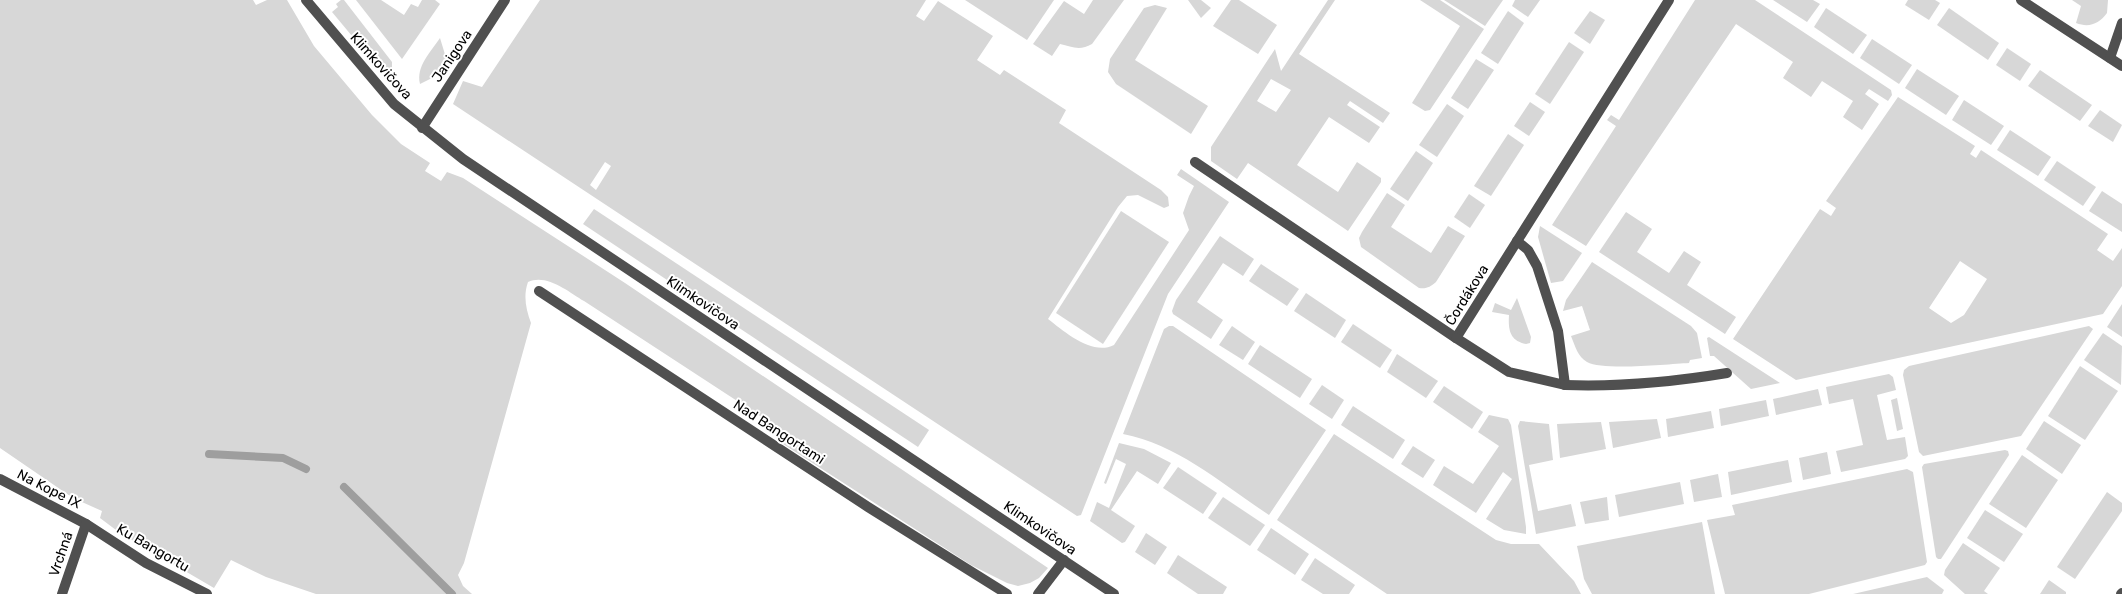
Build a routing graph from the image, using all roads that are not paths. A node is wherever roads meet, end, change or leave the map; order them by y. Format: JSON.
{"nodes":[{"id":1,"x":306,"y":0,"type":"edge"},
{"id":2,"x":505,"y":0,"type":"edge"},
{"id":3,"x":1669,"y":0,"type":"edge"},
{"id":4,"x":2021,"y":0,"type":"edge"},
{"id":5,"x":2122,"y":23,"type":"edge"},
{"id":6,"x":2110,"y":58,"type":"junction"},
{"id":7,"x":2122,"y":66,"type":"edge"},
{"id":8,"x":422,"y":128,"type":"junction"},
{"id":9,"x":1195,"y":162,"type":"dead end"},
{"id":10,"x":1517,"y":241,"type":"junction"},
{"id":11,"x":539,"y":291,"type":"dead end"},
{"id":12,"x":1456,"y":338,"type":"junction"},
{"id":13,"x":1728,"y":372,"type":"dead end"},
{"id":14,"x":1565,"y":385,"type":"junction"},
{"id":15,"x":0,"y":479,"type":"edge"},
{"id":16,"x":86,"y":524,"type":"junction"},
{"id":17,"x":1064,"y":560,"type":"junction"},
{"id":18,"x":62,"y":594,"type":"edge"},
{"id":19,"x":207,"y":594,"type":"edge"},
{"id":20,"x":1007,"y":594,"type":"edge"},
{"id":21,"x":1038,"y":594,"type":"edge"},
{"id":22,"x":1114,"y":594,"type":"edge"}],
"edges":[{"from":1,"to":8,"type":"street","name":"Klimkovičova"},
{"from":2,"to":8,"type":"street","name":"Janigova"},
{"from":3,"to":10,"type":"street","name":"Čordákova"},
{"from":4,"to":6,"type":"street"},
{"from":5,"to":6,"type":"street"},
{"from":6,"to":7,"type":"street"},
{"from":8,"to":17,"type":"street","name":"Klimkovičova"},
{"from":9,"to":12,"type":"street","name":"Čordákova"},
{"from":10,"to":12,"type":"street","name":"Čordákova"},
{"from":10,"to":14,"type":"street"},
{"from":11,"to":20,"type":"street","name":"Nad Bangortami"},
{"from":12,"to":14,"type":"street"},
{"from":13,"to":14,"type":"street"},
{"from":15,"to":16,"type":"street","name":"Na Kope IX"},
{"from":16,"to":18,"type":"street","name":"Vrchná"},
{"from":16,"to":19,"type":"street","name":"Ku Bangortu"},
{"from":17,"to":21,"type":"street"},
{"from":17,"to":22,"type":"street","name":"Klimkovičova"}]}
